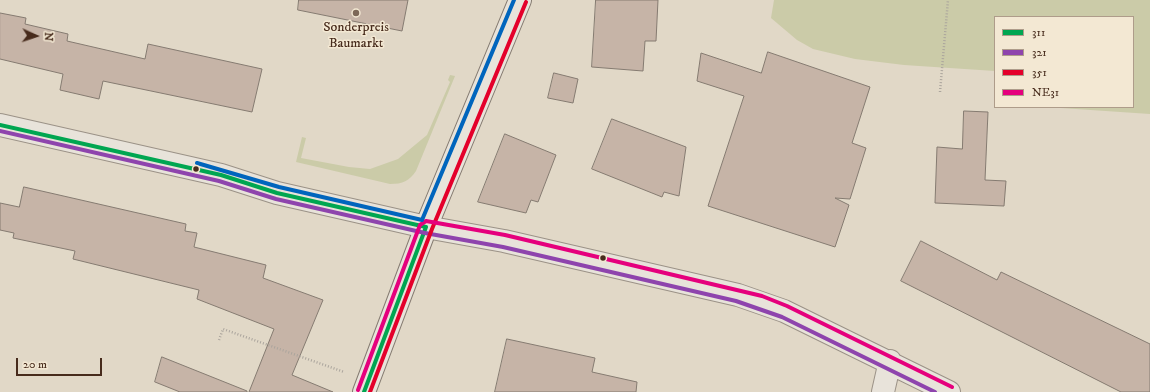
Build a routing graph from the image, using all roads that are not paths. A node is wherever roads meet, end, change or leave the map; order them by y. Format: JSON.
{"nodes":[{"id":1,"x":520,"y":0,"type":"edge"},
{"id":2,"x":0,"y":125,"type":"edge"},
{"id":3,"x":426,"y":226,"type":"junction"},
{"id":4,"x":890,"y":362,"type":"junction"},
{"id":5,"x":366,"y":386,"type":"edge"},
{"id":6,"x":883,"y":392,"type":"edge"},
{"id":7,"x":949,"y":392,"type":"edge"}],
"edges":[{"from":1,"to":3,"type":"street"},
{"from":2,"to":3,"type":"street"},
{"from":3,"to":4,"type":"street"},
{"from":3,"to":5,"type":"street"},
{"from":4,"to":6,"type":"street"},
{"from":4,"to":7,"type":"street"}]}
